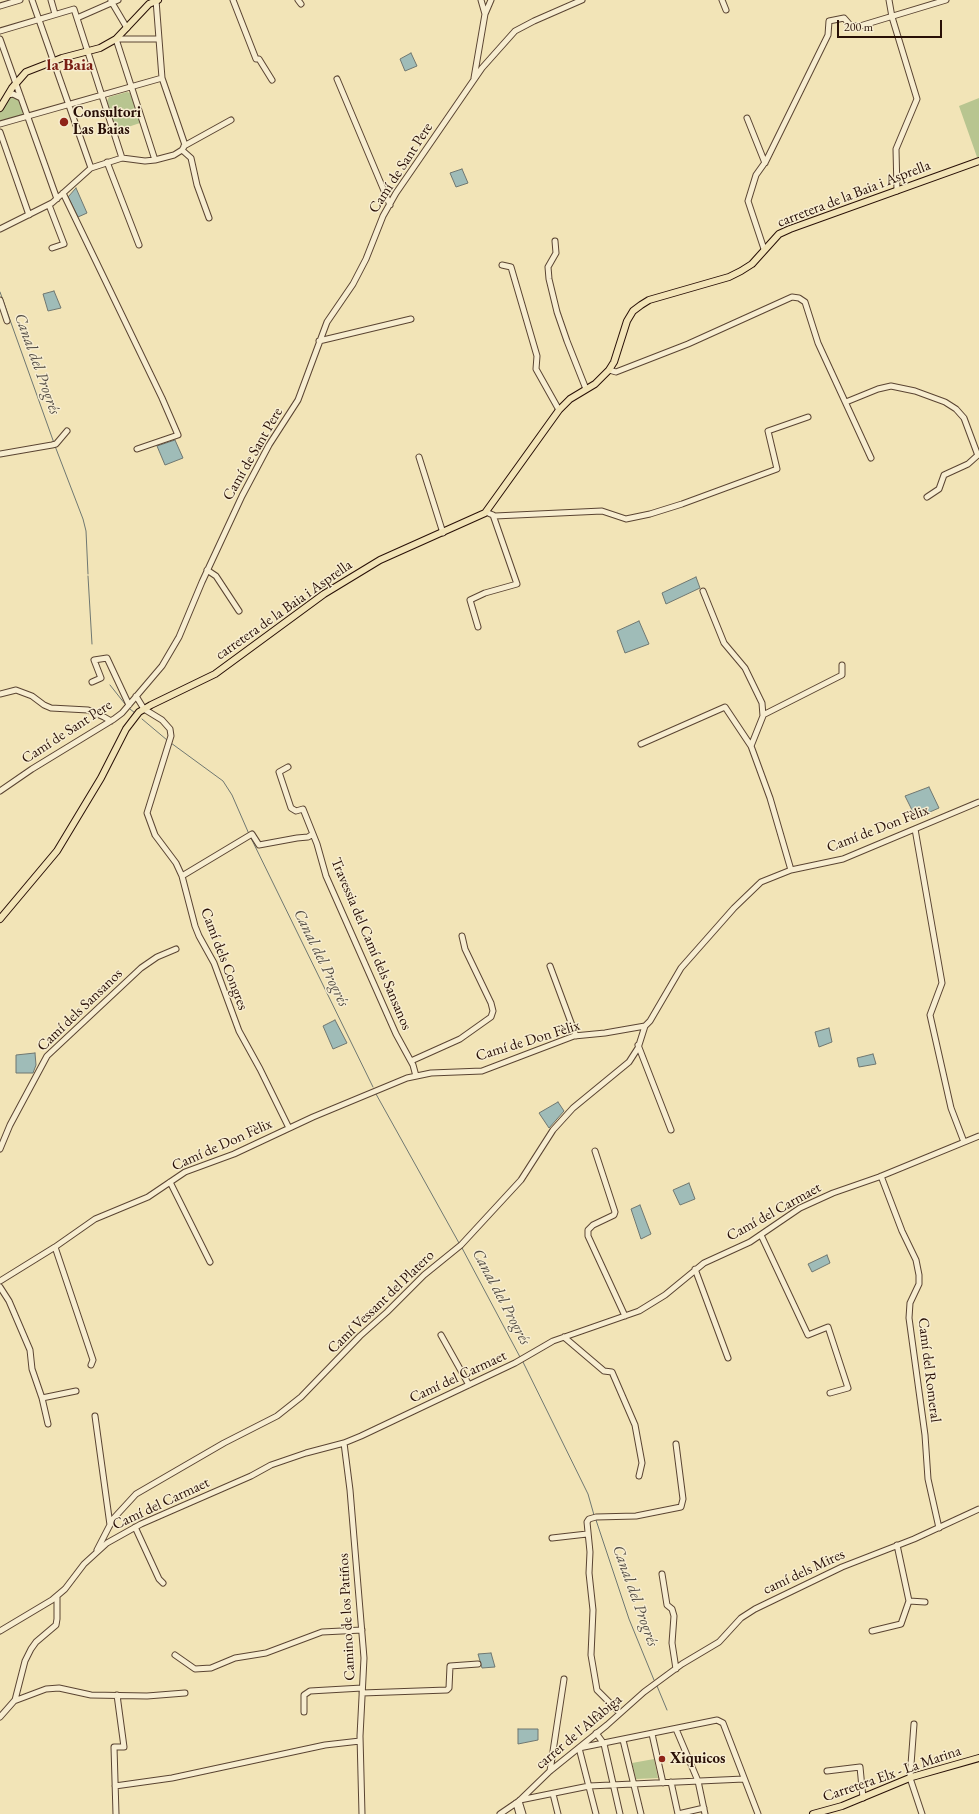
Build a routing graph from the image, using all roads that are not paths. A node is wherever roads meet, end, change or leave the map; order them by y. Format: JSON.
{"nodes":[{"id":1,"x":20,"y":0,"type":"edge"},
{"id":2,"x":32,"y":0,"type":"edge"},
{"id":3,"x":51,"y":0,"type":"edge"},
{"id":4,"x":157,"y":0,"type":"edge"},
{"id":5,"x":233,"y":0,"type":"edge"},
{"id":6,"x":481,"y":0,"type":"edge"},
{"id":7,"x":491,"y":0,"type":"edge"},
{"id":8,"x":582,"y":0,"type":"edge"},
{"id":9,"x":722,"y":0,"type":"edge"},
{"id":10,"x":889,"y":0,"type":"edge"},
{"id":11,"x":946,"y":0,"type":"edge"},
{"id":12,"x":114,"y":1,"type":"edge"},
{"id":13,"x":0,"y":6,"type":"edge"},
{"id":14,"x":726,"y":10,"type":"dead end"},
{"id":15,"x":55,"y":14,"type":"junction"},
{"id":16,"x":485,"y":14,"type":"junction"},
{"id":17,"x":892,"y":17,"type":"junction"},
{"id":18,"x":77,"y":18,"type":"junction"},
{"id":19,"x":39,"y":19,"type":"junction"},
{"id":20,"x":127,"y":28,"type":"junction"},
{"id":21,"x":0,"y":31,"type":"edge"},
{"id":22,"x":0,"y":39,"type":"edge"},
{"id":23,"x":116,"y":39,"type":"junction"},
{"id":24,"x":159,"y":39,"type":"junction"},
{"id":25,"x":88,"y":51,"type":"junction"},
{"id":26,"x":54,"y":61,"type":"junction"},
{"id":27,"x":26,"y":72,"type":"junction"},
{"id":28,"x":13,"y":74,"type":"junction"},
{"id":29,"x":162,"y":78,"type":"junction"},
{"id":30,"x":337,"y":79,"type":"dead end"},
{"id":31,"x":272,"y":80,"type":"dead end"},
{"id":32,"x":473,"y":81,"type":"junction"},
{"id":33,"x":16,"y":83,"type":"junction"},
{"id":34,"x":131,"y":86,"type":"junction"},
{"id":35,"x":8,"y":95,"type":"junction"},
{"id":36,"x":102,"y":95,"type":"junction"},
{"id":37,"x":21,"y":98,"type":"junction"},
{"id":38,"x":69,"y":104,"type":"junction"},
{"id":39,"x":0,"y":108,"type":"edge"},
{"id":40,"x":27,"y":116,"type":"junction"},
{"id":41,"x":747,"y":118,"type":"dead end"},
{"id":42,"x":231,"y":120,"type":"dead end"},
{"id":43,"x":0,"y":124,"type":"edge"},
{"id":44,"x":0,"y":132,"type":"edge"},
{"id":45,"x":184,"y":147,"type":"junction"},
{"id":46,"x":122,"y":158,"type":"junction"},
{"id":47,"x":155,"y":160,"type":"junction"},
{"id":48,"x":979,"y":161,"type":"edge"},
{"id":49,"x":107,"y":162,"type":"junction"},
{"id":50,"x":765,"y":163,"type":"junction"},
{"id":51,"x":91,"y":168,"type":"junction"},
{"id":52,"x":897,"y":191,"type":"junction"},
{"id":53,"x":62,"y":193,"type":"junction"},
{"id":54,"x":57,"y":199,"type":"junction"},
{"id":55,"x":48,"y":205,"type":"junction"},
{"id":56,"x":390,"y":205,"type":"junction"},
{"id":57,"x":29,"y":215,"type":"junction"},
{"id":58,"x":209,"y":218,"type":"dead end"},
{"id":59,"x":0,"y":229,"type":"edge"},
{"id":60,"x":555,"y":241,"type":"dead end"},
{"id":61,"x":139,"y":245,"type":"dead end"},
{"id":62,"x":52,"y":248,"type":"dead end"},
{"id":63,"x":764,"y":249,"type":"junction"},
{"id":64,"x":502,"y":265,"type":"dead end"},
{"id":65,"x":0,"y":300,"type":"edge"},
{"id":66,"x":411,"y":319,"type":"dead end"},
{"id":67,"x":7,"y":321,"type":"dead end"},
{"id":68,"x":319,"y":341,"type":"junction"},
{"id":69,"x":610,"y":370,"type":"junction"},
{"id":70,"x":586,"y":389,"type":"junction"},
{"id":71,"x":846,"y":402,"type":"junction"},
{"id":72,"x":559,"y":410,"type":"junction"},
{"id":73,"x":808,"y":417,"type":"dead end"},
{"id":74,"x":67,"y":430,"type":"dead end"},
{"id":75,"x":137,"y":449,"type":"dead end"},
{"id":76,"x":0,"y":454,"type":"edge"},
{"id":77,"x":979,"y":454,"type":"edge"},
{"id":78,"x":419,"y":457,"type":"dead end"},
{"id":79,"x":871,"y":458,"type":"dead end"},
{"id":80,"x":927,"y":497,"type":"dead end"},
{"id":81,"x":486,"y":512,"type":"junction"},
{"id":82,"x":493,"y":515,"type":"junction"},
{"id":83,"x":443,"y":533,"type":"junction"},
{"id":84,"x":207,"y":570,"type":"junction"},
{"id":85,"x":703,"y":592,"type":"dead end"},
{"id":86,"x":239,"y":611,"type":"dead end"},
{"id":87,"x":478,"y":627,"type":"dead end"},
{"id":88,"x":842,"y":665,"type":"dead end"},
{"id":89,"x":92,"y":682,"type":"dead end"},
{"id":90,"x":0,"y":694,"type":"edge"},
{"id":91,"x":136,"y":696,"type":"junction"},
{"id":92,"x":129,"y":705,"type":"junction"},
{"id":93,"x":144,"y":709,"type":"junction"},
{"id":94,"x":763,"y":715,"type":"junction"},
{"id":95,"x":111,"y":721,"type":"junction"},
{"id":96,"x":641,"y":744,"type":"dead end"},
{"id":97,"x":751,"y":746,"type":"junction"},
{"id":98,"x":288,"y":767,"type":"dead end"},
{"id":99,"x":0,"y":791,"type":"edge"},
{"id":100,"x":979,"y":802,"type":"edge"},
{"id":101,"x":915,"y":829,"type":"junction"},
{"id":102,"x":313,"y":834,"type":"junction"},
{"id":103,"x":791,"y":870,"type":"junction"},
{"id":104,"x":182,"y":876,"type":"junction"},
{"id":105,"x":0,"y":919,"type":"edge"},
{"id":106,"x":462,"y":936,"type":"dead end"},
{"id":107,"x":176,"y":949,"type":"dead end"},
{"id":108,"x":550,"y":966,"type":"dead end"},
{"id":109,"x":644,"y":1026,"type":"junction"},
{"id":110,"x":576,"y":1036,"type":"junction"},
{"id":111,"x":638,"y":1045,"type":"junction"},
{"id":112,"x":411,"y":1061,"type":"junction"},
{"id":113,"x":416,"y":1076,"type":"junction"},
{"id":114,"x":289,"y":1128,"type":"junction"},
{"id":115,"x":671,"y":1130,"type":"dead end"},
{"id":116,"x":979,"y":1136,"type":"edge"},
{"id":117,"x":964,"y":1142,"type":"junction"},
{"id":118,"x":0,"y":1149,"type":"edge"},
{"id":119,"x":595,"y":1151,"type":"dead end"},
{"id":120,"x":881,"y":1176,"type":"junction"},
{"id":121,"x":170,"y":1182,"type":"junction"},
{"id":122,"x":761,"y":1235,"type":"junction"},
{"id":123,"x":55,"y":1248,"type":"junction"},
{"id":124,"x":210,"y":1262,"type":"dead end"},
{"id":125,"x":695,"y":1269,"type":"junction"},
{"id":126,"x":0,"y":1281,"type":"edge"},
{"id":127,"x":0,"y":1287,"type":"edge"},
{"id":128,"x":625,"y":1316,"type":"junction"},
{"id":129,"x":441,"y":1335,"type":"dead end"},
{"id":130,"x":564,"y":1337,"type":"junction"},
{"id":131,"x":728,"y":1358,"type":"dead end"},
{"id":132,"x":91,"y":1365,"type":"dead end"},
{"id":133,"x":469,"y":1385,"type":"junction"},
{"id":134,"x":76,"y":1391,"type":"dead end"},
{"id":135,"x":830,"y":1393,"type":"dead end"},
{"id":136,"x":42,"y":1398,"type":"junction"},
{"id":137,"x":95,"y":1416,"type":"dead end"},
{"id":138,"x":48,"y":1424,"type":"dead end"},
{"id":139,"x":344,"y":1443,"type":"junction"},
{"id":140,"x":676,"y":1444,"type":"dead end"},
{"id":141,"x":639,"y":1476,"type":"dead end"},
{"id":142,"x":979,"y":1509,"type":"edge"},
{"id":143,"x":110,"y":1524,"type":"junction"},
{"id":144,"x":135,"y":1527,"type":"junction"},
{"id":145,"x":939,"y":1528,"type":"junction"},
{"id":146,"x":588,"y":1534,"type":"junction"},
{"id":147,"x":552,"y":1538,"type":"dead end"},
{"id":148,"x":897,"y":1545,"type":"junction"},
{"id":149,"x":96,"y":1553,"type":"junction"},
{"id":150,"x":662,"y":1574,"type":"dead end"},
{"id":151,"x":163,"y":1583,"type":"dead end"},
{"id":152,"x":57,"y":1596,"type":"junction"},
{"id":153,"x":909,"y":1601,"type":"junction"},
{"id":154,"x":925,"y":1602,"type":"dead end"},
{"id":155,"x":362,"y":1630,"type":"junction"},
{"id":156,"x":0,"y":1631,"type":"edge"},
{"id":157,"x":872,"y":1631,"type":"dead end"},
{"id":158,"x":175,"y":1655,"type":"dead end"},
{"id":159,"x":478,"y":1664,"type":"dead end"},
{"id":160,"x":676,"y":1669,"type":"junction"},
{"id":161,"x":564,"y":1678,"type":"dead end"},
{"id":162,"x":655,"y":1684,"type":"joint"},
{"id":163,"x":362,"y":1691,"type":"junction"},
{"id":164,"x":185,"y":1693,"type":"dead end"},
{"id":165,"x":117,"y":1695,"type":"junction"},
{"id":166,"x":14,"y":1701,"type":"junction"},
{"id":167,"x":304,"y":1712,"type":"dead end"},
{"id":168,"x":620,"y":1713,"type":"junction"},
{"id":169,"x":0,"y":1717,"type":"edge"},
{"id":170,"x":914,"y":1724,"type":"dead end"},
{"id":171,"x":676,"y":1729,"type":"junction"},
{"id":172,"x":596,"y":1734,"type":"junction"},
{"id":173,"x":652,"y":1734,"type":"junction"},
{"id":174,"x":623,"y":1740,"type":"junction"},
{"id":175,"x":360,"y":1741,"type":"junction"},
{"id":176,"x":604,"y":1744,"type":"junction"},
{"id":177,"x":579,"y":1748,"type":"junction"},
{"id":178,"x":979,"y":1758,"type":"edge"},
{"id":179,"x":827,"y":1771,"type":"dead end"},
{"id":180,"x":550,"y":1772,"type":"junction"},
{"id":181,"x":910,"y":1778,"type":"junction"},
{"id":182,"x":744,"y":1779,"type":"junction"},
{"id":183,"x":698,"y":1781,"type":"junction"},
{"id":184,"x":671,"y":1782,"type":"junction"},
{"id":185,"x":663,"y":1783,"type":"junction"},
{"id":186,"x":634,"y":1784,"type":"junction"},
{"id":187,"x":614,"y":1785,"type":"junction"},
{"id":188,"x":115,"y":1786,"type":"junction"},
{"id":189,"x":589,"y":1786,"type":"junction"},
{"id":190,"x":553,"y":1794,"type":"junction"},
{"id":191,"x":863,"y":1798,"type":"junction"},
{"id":192,"x":518,"y":1802,"type":"junction"},
{"id":193,"x":704,"y":1811,"type":"edge"},
{"id":194,"x":694,"y":1812,"type":"edge"},
{"id":195,"x":116,"y":1814,"type":"edge"},
{"id":196,"x":362,"y":1814,"type":"edge"},
{"id":197,"x":500,"y":1814,"type":"edge"},
{"id":198,"x":519,"y":1814,"type":"edge"},
{"id":199,"x":523,"y":1814,"type":"edge"},
{"id":200,"x":558,"y":1814,"type":"edge"},
{"id":201,"x":596,"y":1814,"type":"edge"},
{"id":202,"x":620,"y":1814,"type":"edge"},
{"id":203,"x":641,"y":1814,"type":"edge"},
{"id":204,"x":678,"y":1814,"type":"edge"},
{"id":205,"x":758,"y":1814,"type":"edge"},
{"id":206,"x":813,"y":1814,"type":"edge"},
{"id":207,"x":922,"y":1814,"type":"edge"}],
"edges":[{"from":1,"to":13,"type":"street"},
{"from":2,"to":19,"type":"street"},
{"from":3,"to":15,"type":"street"},
{"from":4,"to":20,"type":"main road"},
{"from":4,"to":24,"type":"street"},
{"from":5,"to":31,"type":"street"},
{"from":6,"to":16,"type":"street"},
{"from":7,"to":16,"type":"street"},
{"from":8,"to":32,"type":"street","name":"Camí de Sant Pere"},
{"from":9,"to":14,"type":"street"},
{"from":10,"to":17,"type":"street"},
{"from":11,"to":17,"type":"street"},
{"from":12,"to":18,"type":"street"},
{"from":12,"to":20,"type":"street"},
{"from":15,"to":18,"type":"street"},
{"from":15,"to":19,"type":"street"},
{"from":16,"to":32,"type":"street"},
{"from":17,"to":50,"type":"street"},
{"from":17,"to":52,"type":"street"},
{"from":18,"to":25,"type":"street"},
{"from":19,"to":21,"type":"street"},
{"from":19,"to":26,"type":"street"},
{"from":20,"to":23,"type":"main road"},
{"from":22,"to":28,"type":"street"},
{"from":23,"to":24,"type":"street"},
{"from":23,"to":25,"type":"main road"},
{"from":23,"to":34,"type":"street"},
{"from":24,"to":29,"type":"street"},
{"from":25,"to":26,"type":"main road"},
{"from":25,"to":36,"type":"street"},
{"from":26,"to":27,"type":"main road"},
{"from":26,"to":38,"type":"street"},
{"from":27,"to":28,"type":"street"},
{"from":27,"to":33,"type":"main road"},
{"from":28,"to":33,"type":"street"},
{"from":29,"to":34,"type":"street"},
{"from":29,"to":45,"type":"street"},
{"from":30,"to":56,"type":"street"},
{"from":32,"to":56,"type":"street","name":"Camí de Sant Pere"},
{"from":33,"to":35,"type":"main road"},
{"from":33,"to":37,"type":"street"},
{"from":34,"to":36,"type":"street"},
{"from":34,"to":47,"type":"street"},
{"from":35,"to":37,"type":"street"},
{"from":35,"to":39,"type":"main road"},
{"from":36,"to":38,"type":"street"},
{"from":36,"to":46,"type":"street"},
{"from":37,"to":40,"type":"street"},
{"from":38,"to":40,"type":"street"},
{"from":38,"to":51,"type":"street"},
{"from":40,"to":43,"type":"street"},
{"from":40,"to":54,"type":"street"},
{"from":41,"to":50,"type":"street"},
{"from":42,"to":45,"type":"street"},
{"from":44,"to":57,"type":"street"},
{"from":45,"to":47,"type":"street"},
{"from":45,"to":58,"type":"street"},
{"from":46,"to":47,"type":"street"},
{"from":46,"to":49,"type":"street"},
{"from":48,"to":52,"type":"main road","name":"carretera de la Baia i Asprella"},
{"from":49,"to":51,"type":"street"},
{"from":49,"to":61,"type":"street"},
{"from":50,"to":63,"type":"street"},
{"from":51,"to":53,"type":"street"},
{"from":52,"to":63,"type":"main road","name":"carretera de la Baia i Asprella"},
{"from":53,"to":54,"type":"street"},
{"from":53,"to":75,"type":"street"},
{"from":54,"to":55,"type":"street"},
{"from":55,"to":57,"type":"street"},
{"from":55,"to":62,"type":"street"},
{"from":56,"to":68,"type":"street","name":"Camí de Sant Pere"},
{"from":57,"to":59,"type":"street"},
{"from":60,"to":70,"type":"street"},
{"from":63,"to":69,"type":"main road","name":"carretera de la Baia i Asprella"},
{"from":64,"to":72,"type":"street"},
{"from":65,"to":67,"type":"street"},
{"from":66,"to":68,"type":"street"},
{"from":68,"to":84,"type":"street","name":"Camí de Sant Pere"},
{"from":69,"to":70,"type":"main road","name":"carretera de la Baia i Asprella"},
{"from":69,"to":71,"type":"street"},
{"from":70,"to":72,"type":"main road","name":"carretera de la Baia i Asprella"},
{"from":71,"to":77,"type":"street"},
{"from":71,"to":79,"type":"street"},
{"from":72,"to":81,"type":"main road","name":"carretera de la Baia i Asprella"},
{"from":73,"to":82,"type":"street"},
{"from":74,"to":76,"type":"street"},
{"from":77,"to":80,"type":"street"},
{"from":78,"to":83,"type":"street"},
{"from":81,"to":82,"type":"street"},
{"from":81,"to":83,"type":"main road","name":"carretera de la Baia i Asprella"},
{"from":82,"to":87,"type":"street"},
{"from":83,"to":93,"type":"main road","name":"carretera de la Baia i Asprella"},
{"from":84,"to":86,"type":"street"},
{"from":84,"to":91,"type":"street","name":"Camí de Sant Pere"},
{"from":85,"to":94,"type":"street"},
{"from":88,"to":94,"type":"street"},
{"from":89,"to":92,"type":"street"},
{"from":90,"to":95,"type":"street"},
{"from":91,"to":92,"type":"street","name":"Camí de Sant Pere"},
{"from":91,"to":93,"type":"street","name":"Camí dels Congres"},
{"from":92,"to":95,"type":"street","name":"Camí de Sant Pere"},
{"from":93,"to":104,"type":"street","name":"Camí dels Congres"},
{"from":93,"to":105,"type":"main road","name":"carretera de la Baia i Asprella"},
{"from":94,"to":97,"type":"street"},
{"from":95,"to":99,"type":"street","name":"Camí de Sant Pere"},
{"from":96,"to":97,"type":"street"},
{"from":97,"to":103,"type":"street"},
{"from":98,"to":102,"type":"street","name":"Travessia del Camí dels Sansanos"},
{"from":100,"to":101,"type":"street","name":"Camí de Don Fèlix"},
{"from":101,"to":103,"type":"street","name":"Camí de Don Fèlix"},
{"from":101,"to":117,"type":"street"},
{"from":102,"to":104,"type":"street"},
{"from":102,"to":112,"type":"street","name":"Travessia del Camí dels Sansanos"},
{"from":103,"to":109,"type":"street","name":"Camí de Don Fèlix"},
{"from":104,"to":114,"type":"street","name":"Camí dels Congres"},
{"from":106,"to":112,"type":"street"},
{"from":107,"to":118,"type":"street","name":"Camí dels Sansanos"},
{"from":108,"to":110,"type":"street"},
{"from":109,"to":110,"type":"street","name":"Camí de Don Fèlix"},
{"from":109,"to":111,"type":"street","name":"Camí Vessant del Platero"},
{"from":110,"to":113,"type":"street","name":"Camí de Don Fèlix"},
{"from":111,"to":115,"type":"street"},
{"from":111,"to":143,"type":"street","name":"Camí Vessant del Platero"},
{"from":112,"to":113,"type":"street","name":"Travessia del Camí dels Sansanos"},
{"from":113,"to":114,"type":"street","name":"Camí de Don Fèlix"},
{"from":114,"to":121,"type":"street","name":"Camí de Don Fèlix"},
{"from":116,"to":117,"type":"street","name":"Camí del Carmaet"},
{"from":117,"to":120,"type":"street","name":"Camí del Carmaet"},
{"from":119,"to":128,"type":"street"},
{"from":120,"to":122,"type":"street","name":"Camí del Carmaet"},
{"from":120,"to":145,"type":"street","name":"Camí del Romeral"},
{"from":121,"to":123,"type":"street","name":"Camí de Don Fèlix"},
{"from":121,"to":124,"type":"street"},
{"from":122,"to":125,"type":"street","name":"Camí del Carmaet"},
{"from":122,"to":135,"type":"street"},
{"from":123,"to":126,"type":"street","name":"Camí de Don Fèlix"},
{"from":123,"to":132,"type":"street"},
{"from":125,"to":128,"type":"street","name":"Camí del Carmaet"},
{"from":125,"to":131,"type":"street"},
{"from":127,"to":136,"type":"street"},
{"from":128,"to":130,"type":"street","name":"Camí del Carmaet"},
{"from":129,"to":133,"type":"street"},
{"from":130,"to":133,"type":"street","name":"Camí del Carmaet"},
{"from":130,"to":141,"type":"street"},
{"from":133,"to":139,"type":"street","name":"Camí del Carmaet"},
{"from":134,"to":136,"type":"street"},
{"from":136,"to":138,"type":"street"},
{"from":137,"to":143,"type":"street"},
{"from":139,"to":144,"type":"street","name":"Camí del Carmaet"},
{"from":139,"to":155,"type":"street","name":"Camino de los Patiños"},
{"from":140,"to":146,"type":"street"},
{"from":142,"to":145,"type":"street","name":"camí dels Mires"},
{"from":143,"to":149,"type":"street","name":"Camí Vessant del Platero"},
{"from":144,"to":149,"type":"street","name":"Camí del Carmaet"},
{"from":144,"to":151,"type":"street"},
{"from":145,"to":148,"type":"street","name":"camí dels Mires"},
{"from":146,"to":147,"type":"street"},
{"from":146,"to":168,"type":"street"},
{"from":148,"to":153,"type":"street"},
{"from":148,"to":160,"type":"street","name":"camí dels Mires"},
{"from":149,"to":152,"type":"street","name":"Camí del Carmaet"},
{"from":150,"to":160,"type":"street"},
{"from":152,"to":156,"type":"street","name":"Camí del Carmaet"},
{"from":152,"to":166,"type":"street"},
{"from":153,"to":154,"type":"street"},
{"from":153,"to":157,"type":"street"},
{"from":155,"to":158,"type":"street"},
{"from":155,"to":163,"type":"street","name":"Camino de los Patiños"},
{"from":159,"to":163,"type":"street"},
{"from":160,"to":162,"type":"street","name":"camí dels Mires"},
{"from":161,"to":180,"type":"street"},
{"from":162,"to":168,"type":"street","name":"carrer de l'Alfàbiga"},
{"from":163,"to":167,"type":"street"},
{"from":163,"to":175,"type":"street","name":"Camino de los Patiños"},
{"from":164,"to":165,"type":"street"},
{"from":165,"to":166,"type":"street"},
{"from":165,"to":188,"type":"street"},
{"from":166,"to":169,"type":"street"},
{"from":168,"to":172,"type":"street","name":"carrer de l'Alfàbiga"},
{"from":170,"to":181,"type":"street"},
{"from":171,"to":173,"type":"street"},
{"from":171,"to":182,"type":"street"},
{"from":171,"to":183,"type":"street"},
{"from":172,"to":176,"type":"street"},
{"from":172,"to":177,"type":"street","name":"carrer de l'Alfàbiga"},
{"from":173,"to":174,"type":"street"},
{"from":173,"to":185,"type":"street"},
{"from":174,"to":176,"type":"street"},
{"from":174,"to":186,"type":"street"},
{"from":175,"to":188,"type":"street"},
{"from":175,"to":196,"type":"street","name":"Camino de los Patiños"},
{"from":176,"to":177,"type":"street"},
{"from":176,"to":187,"type":"street"},
{"from":177,"to":180,"type":"street","name":"carrer de l'Alfàbiga"},
{"from":177,"to":189,"type":"street"},
{"from":178,"to":181,"type":"main road","name":"Carretera Elx - La Marina"},
{"from":179,"to":191,"type":"street"},
{"from":180,"to":192,"type":"street","name":"carrer de l'Alfàbiga"},
{"from":181,"to":191,"type":"main road","name":"Carretera Elx - La Marina"},
{"from":181,"to":207,"type":"street"},
{"from":182,"to":183,"type":"street"},
{"from":182,"to":205,"type":"street"},
{"from":183,"to":184,"type":"street"},
{"from":183,"to":193,"type":"street"},
{"from":184,"to":185,"type":"street"},
{"from":184,"to":204,"type":"street"},
{"from":185,"to":186,"type":"street"},
{"from":186,"to":187,"type":"street"},
{"from":186,"to":203,"type":"street"},
{"from":187,"to":189,"type":"street"},
{"from":187,"to":202,"type":"street"},
{"from":188,"to":195,"type":"street"},
{"from":189,"to":190,"type":"street"},
{"from":189,"to":201,"type":"street"},
{"from":190,"to":192,"type":"street"},
{"from":190,"to":200,"type":"street"},
{"from":191,"to":206,"type":"main road","name":"Carretera Elx - La Marina"},
{"from":192,"to":197,"type":"street"},
{"from":192,"to":198,"type":"street"},
{"from":192,"to":199,"type":"street"},
{"from":193,"to":194,"type":"street"},
{"from":194,"to":204,"type":"street"}]}
